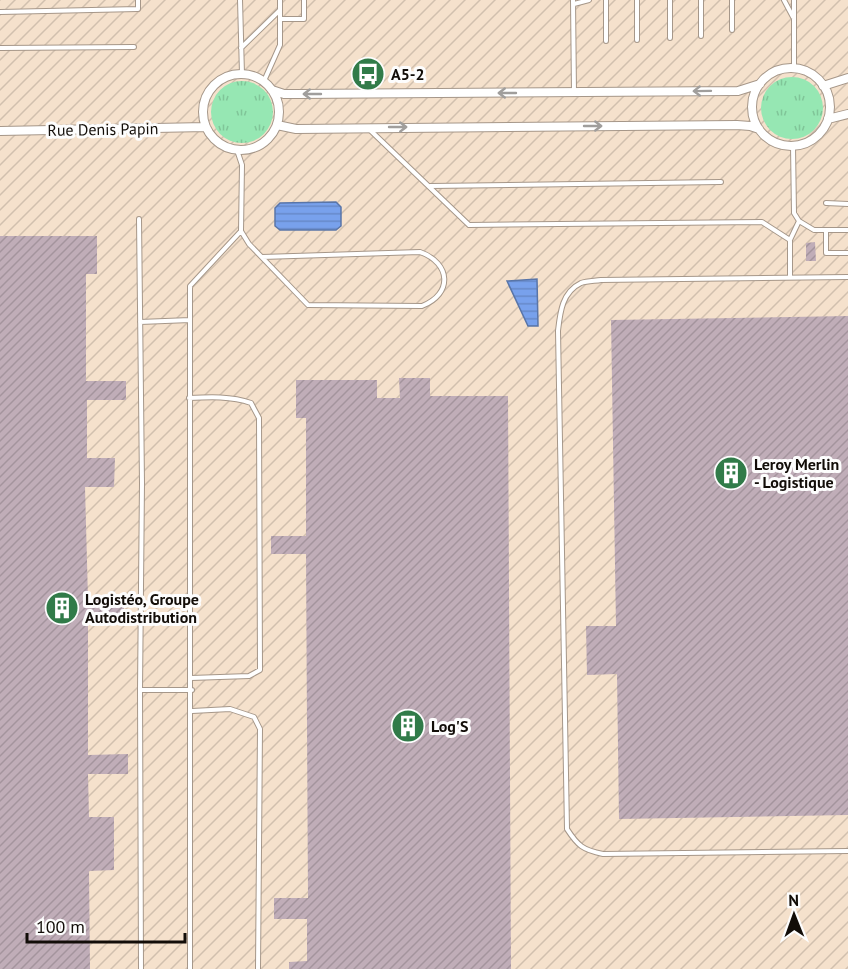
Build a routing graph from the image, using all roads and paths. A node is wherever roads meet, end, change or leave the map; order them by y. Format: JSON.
{"nodes":[{"id":1,"x":138,"y":0,"type":"edge"},
{"id":2,"x":240,"y":0,"type":"edge"},
{"id":3,"x":280,"y":0,"type":"edge"},
{"id":4,"x":304,"y":0,"type":"edge"},
{"id":5,"x":589,"y":0,"type":"edge"},
{"id":6,"x":606,"y":0,"type":"edge"},
{"id":7,"x":637,"y":0,"type":"edge"},
{"id":8,"x":670,"y":0,"type":"edge"},
{"id":9,"x":701,"y":0,"type":"edge"},
{"id":10,"x":732,"y":0,"type":"edge"},
{"id":11,"x":784,"y":0,"type":"edge"},
{"id":12,"x":794,"y":0,"type":"edge"},
{"id":13,"x":574,"y":2,"type":"edge"},
{"id":14,"x":280,"y":10,"type":"junction"},
{"id":15,"x":0,"y":12,"type":"edge"},
{"id":16,"x":280,"y":19,"type":"junction"},
{"id":17,"x":794,"y":21,"type":"junction"},
{"id":18,"x":732,"y":30,"type":"dead end"},
{"id":19,"x":701,"y":36,"type":"dead end"},
{"id":20,"x":670,"y":38,"type":"dead end"},
{"id":21,"x":637,"y":40,"type":"dead end"},
{"id":22,"x":606,"y":41,"type":"dead end"},
{"id":23,"x":134,"y":47,"type":"dead end"},
{"id":24,"x":0,"y":48,"type":"edge"},
{"id":25,"x":240,"y":48,"type":"junction"},
{"id":26,"x":794,"y":69,"type":"junction"},
{"id":27,"x":242,"y":74,"type":"junction"},
{"id":28,"x":848,"y":78,"type":"edge"},
{"id":29,"x":264,"y":81,"type":"junction"},
{"id":30,"x":760,"y":84,"type":"junction"},
{"id":31,"x":824,"y":86,"type":"junction"},
{"id":32,"x":272,"y":90,"type":"junction"},
{"id":33,"x":574,"y":92,"type":"junction"},
{"id":34,"x":848,"y":114,"type":"edge"},
{"id":35,"x":828,"y":119,"type":"junction"},
{"id":36,"x":277,"y":125,"type":"junction"},
{"id":37,"x":206,"y":127,"type":"junction"},
{"id":38,"x":368,"y":128,"type":"junction"},
{"id":39,"x":759,"y":129,"type":"junction"},
{"id":40,"x":0,"y":130,"type":"edge"},
{"id":41,"x":793,"y":146,"type":"junction"},
{"id":42,"x":237,"y":150,"type":"junction"},
{"id":43,"x":721,"y":182,"type":"dead end"},
{"id":44,"x":429,"y":186,"type":"junction"},
{"id":45,"x":826,"y":203,"type":"dead end"},
{"id":46,"x":848,"y":204,"type":"edge"},
{"id":47,"x":139,"y":219,"type":"dead end"},
{"id":48,"x":800,"y":221,"type":"junction"},
{"id":49,"x":826,"y":230,"type":"junction"},
{"id":50,"x":848,"y":230,"type":"edge"},
{"id":51,"x":241,"y":231,"type":"junction"},
{"id":52,"x":790,"y":240,"type":"junction"},
{"id":53,"x":848,"y":253,"type":"edge"},
{"id":54,"x":262,"y":256,"type":"junction"},
{"id":55,"x":848,"y":276,"type":"edge"},
{"id":56,"x":790,"y":277,"type":"junction"},
{"id":57,"x":189,"y":320,"type":"junction"},
{"id":58,"x":140,"y":322,"type":"junction"},
{"id":59,"x":189,"y":398,"type":"junction"},
{"id":60,"x":191,"y":678,"type":"junction"},
{"id":61,"x":140,"y":690,"type":"junction"},
{"id":62,"x":192,"y":690,"type":"junction"},
{"id":63,"x":192,"y":711,"type":"junction"},
{"id":64,"x":848,"y":851,"type":"edge"},
{"id":65,"x":141,"y":969,"type":"edge"},
{"id":66,"x":190,"y":969,"type":"edge"},
{"id":67,"x":258,"y":969,"type":"edge"}],
"edges":[{"from":1,"to":15,"type":"lane"},
{"from":2,"to":25,"type":"lane"},
{"from":3,"to":14,"type":"lane"},
{"from":4,"to":16,"type":"lane"},
{"from":5,"to":13,"type":"lane"},
{"from":6,"to":22,"type":"lane"},
{"from":7,"to":21,"type":"lane"},
{"from":8,"to":20,"type":"lane"},
{"from":9,"to":19,"type":"lane"},
{"from":10,"to":18,"type":"lane"},
{"from":11,"to":17,"type":"lane"},
{"from":12,"to":17,"type":"lane"},
{"from":13,"to":33,"type":"lane"},
{"from":14,"to":16,"type":"lane"},
{"from":14,"to":25,"type":"lane"},
{"from":16,"to":29,"type":"lane"},
{"from":17,"to":26,"type":"lane"},
{"from":23,"to":24,"type":"lane"},
{"from":25,"to":27,"type":"lane"},
{"from":26,"to":30,"type":"street"},
{"from":26,"to":31,"type":"street"},
{"from":27,"to":29,"type":"street"},
{"from":27,"to":37,"type":"street"},
{"from":28,"to":31,"type":"street"},
{"from":29,"to":32,"type":"street"},
{"from":30,"to":33,"type":"street","one_way":true},
{"from":30,"to":39,"type":"street"},
{"from":31,"to":35,"type":"street"},
{"from":33,"to":32,"type":"street","one_way":true},
{"from":32,"to":36,"type":"street"},
{"from":34,"to":35,"type":"street"},
{"from":35,"to":41,"type":"street"},
{"from":36,"to":38,"type":"street"},
{"from":36,"to":42,"type":"street"},
{"from":37,"to":40,"type":"street","name":"Rue Denis Papin"},
{"from":37,"to":42,"type":"street"},
{"from":38,"to":39,"type":"street","one_way":true},
{"from":38,"to":44,"type":"lane"},
{"from":39,"to":41,"type":"street"},
{"from":41,"to":48,"type":"lane"},
{"from":42,"to":51,"type":"lane"},
{"from":43,"to":44,"type":"lane"},
{"from":44,"to":52,"type":"lane"},
{"from":45,"to":46,"type":"lane"},
{"from":47,"to":58,"type":"lane"},
{"from":48,"to":49,"type":"lane"},
{"from":48,"to":52,"type":"lane"},
{"from":49,"to":50,"type":"lane"},
{"from":49,"to":53,"type":"lane"},
{"from":51,"to":54,"type":"lane"},
{"from":51,"to":57,"type":"lane"},
{"from":52,"to":56,"type":"lane"},
{"from":54,"to":54,"type":"lane"},
{"from":55,"to":56,"type":"lane"},
{"from":56,"to":64,"type":"lane"},
{"from":57,"to":58,"type":"lane"},
{"from":57,"to":59,"type":"lane"},
{"from":58,"to":61,"type":"lane"},
{"from":59,"to":60,"type":"lane"},
{"from":59,"to":60,"type":"lane"},
{"from":60,"to":62,"type":"lane"},
{"from":61,"to":62,"type":"lane"},
{"from":61,"to":65,"type":"lane"},
{"from":62,"to":63,"type":"lane"},
{"from":63,"to":66,"type":"lane"},
{"from":63,"to":67,"type":"lane"}]}
